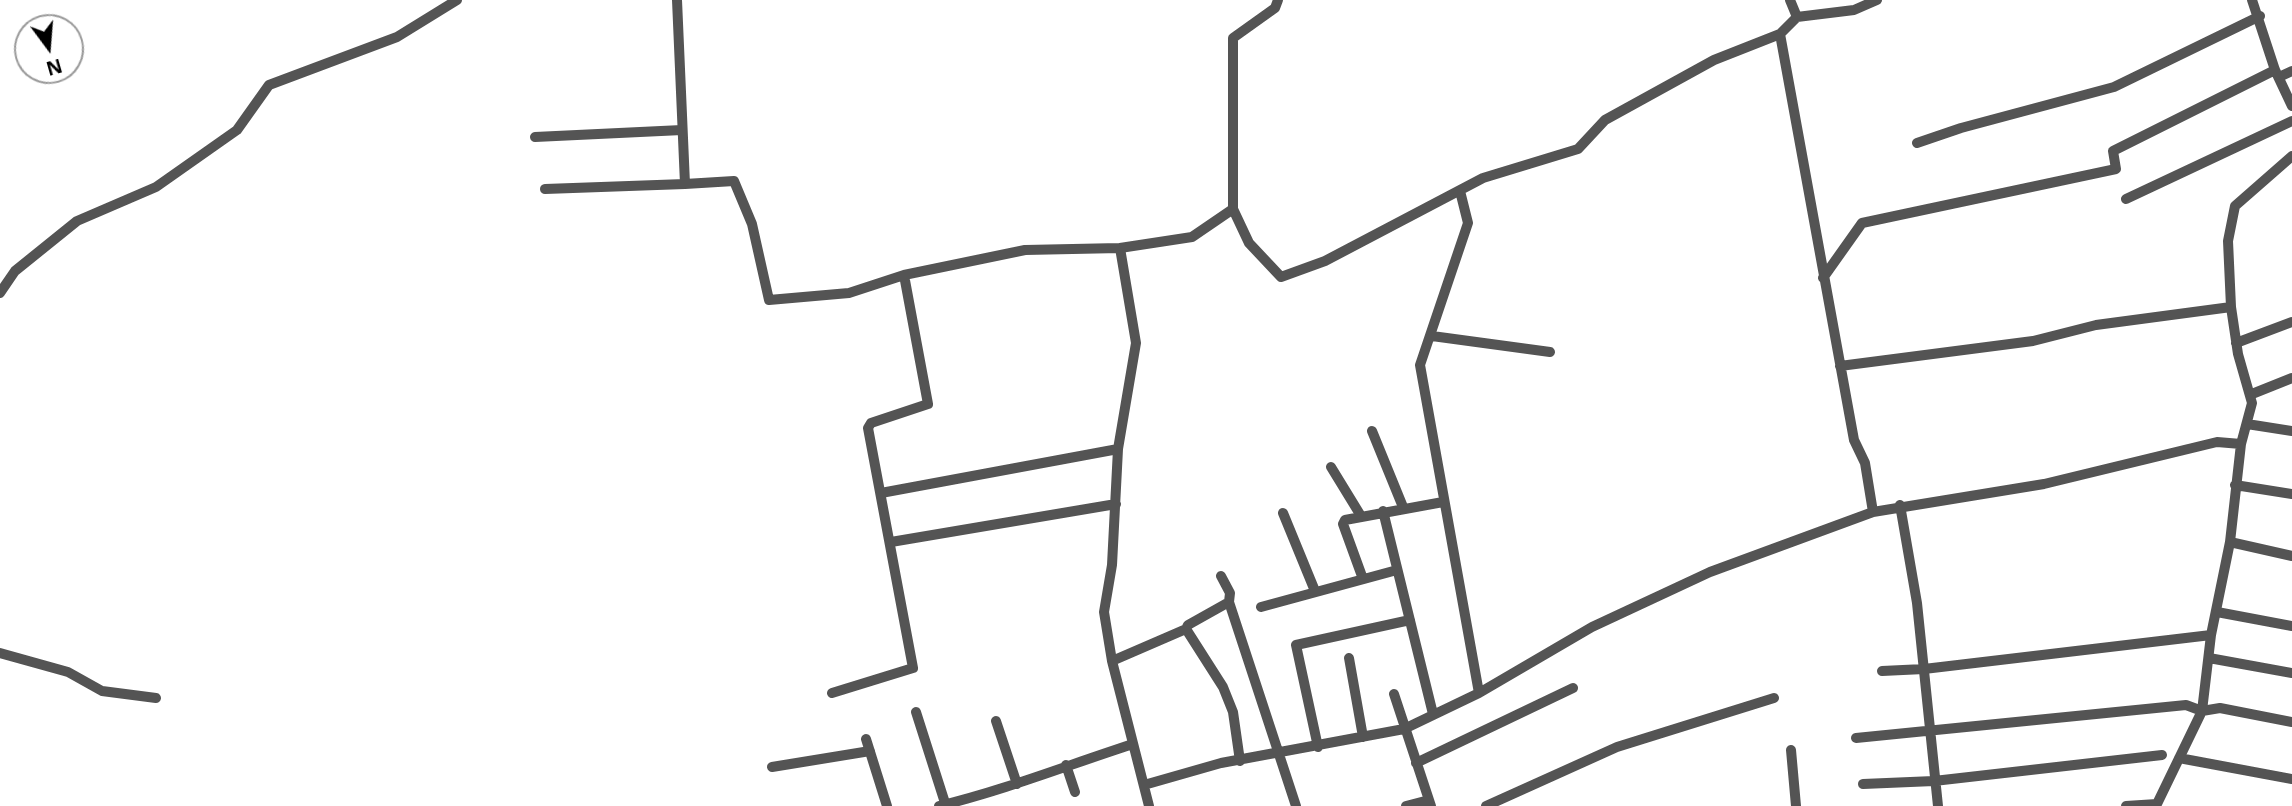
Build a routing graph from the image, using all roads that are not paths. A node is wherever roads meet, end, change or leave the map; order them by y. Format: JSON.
{"nodes":[{"id":1,"x":457,"y":0,"type":"edge"},
{"id":2,"x":677,"y":0,"type":"edge"},
{"id":3,"x":1278,"y":0,"type":"edge"},
{"id":4,"x":1790,"y":0,"type":"edge"},
{"id":5,"x":1877,"y":0,"type":"edge"},
{"id":6,"x":2254,"y":0,"type":"edge"},
{"id":7,"x":2260,"y":16,"type":"junction"},
{"id":8,"x":1797,"y":17,"type":"junction"},
{"id":9,"x":1780,"y":34,"type":"junction"},
{"id":10,"x":2292,"y":71,"type":"edge"},
{"id":11,"x":2277,"y":73,"type":"junction"},
{"id":12,"x":2292,"y":106,"type":"edge"},
{"id":13,"x":2292,"y":121,"type":"edge"},
{"id":14,"x":682,"y":130,"type":"junction"},
{"id":15,"x":535,"y":137,"type":"dead end"},
{"id":16,"x":1917,"y":143,"type":"dead end"},
{"id":17,"x":2292,"y":156,"type":"edge"},
{"id":18,"x":685,"y":184,"type":"junction"},
{"id":19,"x":545,"y":189,"type":"dead end"},
{"id":20,"x":1460,"y":191,"type":"junction"},
{"id":21,"x":2126,"y":199,"type":"dead end"},
{"id":22,"x":1233,"y":209,"type":"junction"},
{"id":23,"x":1121,"y":248,"type":"junction"},
{"id":24,"x":904,"y":275,"type":"junction"},
{"id":25,"x":1823,"y":278,"type":"junction"},
{"id":26,"x":0,"y":293,"type":"edge"},
{"id":27,"x":2231,"y":307,"type":"junction"},
{"id":28,"x":2292,"y":322,"type":"edge"},
{"id":29,"x":1432,"y":336,"type":"junction"},
{"id":30,"x":2236,"y":343,"type":"junction"},
{"id":31,"x":1550,"y":352,"type":"dead end"},
{"id":32,"x":1840,"y":366,"type":"junction"},
{"id":33,"x":2292,"y":378,"type":"edge"},
{"id":34,"x":2252,"y":394,"type":"junction"},
{"id":35,"x":2247,"y":424,"type":"junction"},
{"id":36,"x":1371,"y":431,"type":"dead end"},
{"id":37,"x":2292,"y":431,"type":"edge"},
{"id":38,"x":2241,"y":444,"type":"junction"},
{"id":39,"x":1118,"y":449,"type":"junction"},
{"id":40,"x":1331,"y":467,"type":"dead end"},
{"id":41,"x":2235,"y":485,"type":"junction"},
{"id":42,"x":881,"y":493,"type":"junction"},
{"id":43,"x":2292,"y":494,"type":"edge"},
{"id":44,"x":1443,"y":502,"type":"junction"},
{"id":45,"x":1116,"y":504,"type":"junction"},
{"id":46,"x":1900,"y":506,"type":"junction"},
{"id":47,"x":1403,"y":507,"type":"junction"},
{"id":48,"x":1382,"y":511,"type":"junction"},
{"id":49,"x":1873,"y":512,"type":"junction"},
{"id":50,"x":1283,"y":513,"type":"dead end"},
{"id":51,"x":1361,"y":516,"type":"junction"},
{"id":52,"x":891,"y":542,"type":"junction"},
{"id":53,"x":2230,"y":542,"type":"junction"},
{"id":54,"x":2292,"y":555,"type":"edge"},
{"id":55,"x":1397,"y":570,"type":"junction"},
{"id":56,"x":1220,"y":576,"type":"dead end"},
{"id":57,"x":1363,"y":579,"type":"junction"},
{"id":58,"x":1315,"y":591,"type":"junction"},
{"id":59,"x":1229,"y":603,"type":"junction"},
{"id":60,"x":1261,"y":607,"type":"dead end"},
{"id":61,"x":2217,"y":612,"type":"junction"},
{"id":62,"x":1410,"y":620,"type":"junction"},
{"id":63,"x":2292,"y":626,"type":"edge"},
{"id":64,"x":1186,"y":629,"type":"junction"},
{"id":65,"x":2211,"y":635,"type":"junction"},
{"id":66,"x":0,"y":653,"type":"edge"},
{"id":67,"x":1349,"y":658,"type":"dead end"},
{"id":68,"x":2209,"y":658,"type":"junction"},
{"id":69,"x":1112,"y":661,"type":"junction"},
{"id":70,"x":1924,"y":669,"type":"junction"},
{"id":71,"x":1882,"y":671,"type":"dead end"},
{"id":72,"x":2292,"y":673,"type":"edge"},
{"id":73,"x":1573,"y":688,"type":"dead end"},
{"id":74,"x":832,"y":692,"type":"dead end"},
{"id":75,"x":1479,"y":693,"type":"junction"},
{"id":76,"x":1394,"y":694,"type":"dead end"},
{"id":77,"x":156,"y":698,"type":"dead end"},
{"id":78,"x":1774,"y":698,"type":"dead end"},
{"id":79,"x":2202,"y":711,"type":"junction"},
{"id":80,"x":916,"y":712,"type":"dead end"},
{"id":81,"x":1433,"y":714,"type":"junction"},
{"id":82,"x":996,"y":721,"type":"dead end"},
{"id":83,"x":2292,"y":722,"type":"edge"},
{"id":84,"x":1404,"y":729,"type":"junction"},
{"id":85,"x":1929,"y":729,"type":"junction"},
{"id":86,"x":1363,"y":737,"type":"junction"},
{"id":87,"x":1856,"y":738,"type":"dead end"},
{"id":88,"x":866,"y":739,"type":"dead end"},
{"id":89,"x":1133,"y":744,"type":"junction"},
{"id":90,"x":1318,"y":747,"type":"junction"},
{"id":91,"x":1791,"y":750,"type":"dead end"},
{"id":92,"x":870,"y":751,"type":"junction"},
{"id":93,"x":1280,"y":754,"type":"junction"},
{"id":94,"x":2162,"y":755,"type":"dead end"},
{"id":95,"x":2179,"y":758,"type":"junction"},
{"id":96,"x":1241,"y":761,"type":"junction"},
{"id":97,"x":1416,"y":763,"type":"junction"},
{"id":98,"x":1066,"y":765,"type":"junction"},
{"id":99,"x":772,"y":767,"type":"dead end"},
{"id":100,"x":2292,"y":779,"type":"edge"},
{"id":101,"x":1934,"y":781,"type":"junction"},
{"id":102,"x":1017,"y":783,"type":"junction"},
{"id":103,"x":1863,"y":784,"type":"dead end"},
{"id":104,"x":1144,"y":785,"type":"junction"},
{"id":105,"x":1075,"y":792,"type":"dead end"},
{"id":106,"x":1430,"y":803,"type":"edge"},
{"id":107,"x":2156,"y":805,"type":"edge"},
{"id":108,"x":887,"y":806,"type":"edge"},
{"id":109,"x":943,"y":806,"type":"edge"},
{"id":110,"x":1149,"y":806,"type":"edge"},
{"id":111,"x":1296,"y":806,"type":"edge"},
{"id":112,"x":1406,"y":806,"type":"edge"},
{"id":113,"x":1486,"y":806,"type":"edge"},
{"id":114,"x":1796,"y":806,"type":"edge"},
{"id":115,"x":1938,"y":806,"type":"edge"},
{"id":116,"x":2126,"y":806,"type":"edge"}],
"edges":[{"from":1,"to":26,"type":"street"},
{"from":2,"to":14,"type":"street"},
{"from":3,"to":22,"type":"street"},
{"from":4,"to":8,"type":"street"},
{"from":5,"to":8,"type":"street"},
{"from":6,"to":7,"type":"street"},
{"from":7,"to":11,"type":"street"},
{"from":7,"to":16,"type":"street"},
{"from":8,"to":9,"type":"street"},
{"from":9,"to":20,"type":"street"},
{"from":9,"to":25,"type":"street"},
{"from":10,"to":11,"type":"street"},
{"from":11,"to":12,"type":"street"},
{"from":11,"to":25,"type":"street"},
{"from":13,"to":21,"type":"street"},
{"from":14,"to":15,"type":"street"},
{"from":14,"to":18,"type":"street"},
{"from":17,"to":27,"type":"street"},
{"from":18,"to":19,"type":"street"},
{"from":18,"to":24,"type":"street"},
{"from":20,"to":22,"type":"street"},
{"from":20,"to":29,"type":"street"},
{"from":22,"to":23,"type":"street"},
{"from":23,"to":24,"type":"street"},
{"from":23,"to":39,"type":"street"},
{"from":24,"to":42,"type":"street"},
{"from":25,"to":32,"type":"street"},
{"from":27,"to":30,"type":"street"},
{"from":27,"to":32,"type":"street"},
{"from":28,"to":30,"type":"street"},
{"from":29,"to":31,"type":"street"},
{"from":29,"to":44,"type":"street"},
{"from":30,"to":34,"type":"street"},
{"from":32,"to":49,"type":"street"},
{"from":33,"to":34,"type":"street"},
{"from":34,"to":35,"type":"street"},
{"from":35,"to":37,"type":"street"},
{"from":35,"to":38,"type":"street"},
{"from":36,"to":47,"type":"street"},
{"from":38,"to":41,"type":"street"},
{"from":38,"to":46,"type":"street"},
{"from":39,"to":42,"type":"street"},
{"from":39,"to":45,"type":"street"},
{"from":40,"to":51,"type":"street"},
{"from":41,"to":43,"type":"street"},
{"from":41,"to":53,"type":"street"},
{"from":42,"to":52,"type":"street"},
{"from":44,"to":47,"type":"street"},
{"from":44,"to":75,"type":"street"},
{"from":45,"to":52,"type":"street"},
{"from":45,"to":69,"type":"street"},
{"from":46,"to":49,"type":"street"},
{"from":46,"to":70,"type":"street"},
{"from":47,"to":48,"type":"street"},
{"from":48,"to":51,"type":"street"},
{"from":48,"to":55,"type":"street"},
{"from":49,"to":75,"type":"street"},
{"from":50,"to":58,"type":"street"},
{"from":51,"to":57,"type":"street"},
{"from":52,"to":74,"type":"street"},
{"from":53,"to":54,"type":"street"},
{"from":53,"to":61,"type":"street"},
{"from":55,"to":57,"type":"street"},
{"from":55,"to":62,"type":"street"},
{"from":56,"to":59,"type":"street"},
{"from":57,"to":58,"type":"street"},
{"from":58,"to":60,"type":"street"},
{"from":59,"to":64,"type":"street"},
{"from":59,"to":93,"type":"street"},
{"from":61,"to":63,"type":"street"},
{"from":61,"to":65,"type":"street"},
{"from":62,"to":81,"type":"street"},
{"from":62,"to":90,"type":"street"},
{"from":64,"to":69,"type":"street"},
{"from":64,"to":96,"type":"street"},
{"from":65,"to":68,"type":"street"},
{"from":65,"to":70,"type":"street"},
{"from":66,"to":77,"type":"street"},
{"from":67,"to":86,"type":"street"},
{"from":68,"to":72,"type":"street"},
{"from":68,"to":79,"type":"street"},
{"from":69,"to":89,"type":"street"},
{"from":70,"to":71,"type":"street"},
{"from":70,"to":85,"type":"street"},
{"from":73,"to":97,"type":"street"},
{"from":75,"to":81,"type":"street"},
{"from":76,"to":84,"type":"street"},
{"from":78,"to":113,"type":"street"},
{"from":79,"to":83,"type":"street"},
{"from":79,"to":85,"type":"street"},
{"from":79,"to":95,"type":"street"},
{"from":80,"to":109,"type":"street"},
{"from":81,"to":84,"type":"street"},
{"from":82,"to":102,"type":"street"},
{"from":84,"to":86,"type":"street"},
{"from":84,"to":97,"type":"street"},
{"from":85,"to":87,"type":"street"},
{"from":85,"to":101,"type":"street"},
{"from":86,"to":90,"type":"street"},
{"from":88,"to":92,"type":"street"},
{"from":89,"to":98,"type":"street"},
{"from":89,"to":104,"type":"street"},
{"from":90,"to":93,"type":"street"},
{"from":91,"to":114,"type":"street"},
{"from":92,"to":99,"type":"street"},
{"from":92,"to":108,"type":"street"},
{"from":93,"to":96,"type":"street"},
{"from":93,"to":111,"type":"street"},
{"from":94,"to":101,"type":"street"},
{"from":95,"to":100,"type":"street"},
{"from":95,"to":107,"type":"street"},
{"from":96,"to":104,"type":"street"},
{"from":97,"to":106,"type":"street"},
{"from":98,"to":102,"type":"street"},
{"from":98,"to":105,"type":"street"},
{"from":101,"to":103,"type":"street"},
{"from":101,"to":115,"type":"street"},
{"from":102,"to":109,"type":"street"},
{"from":104,"to":110,"type":"street"},
{"from":106,"to":112,"type":"street"},
{"from":107,"to":116,"type":"street"}]}
